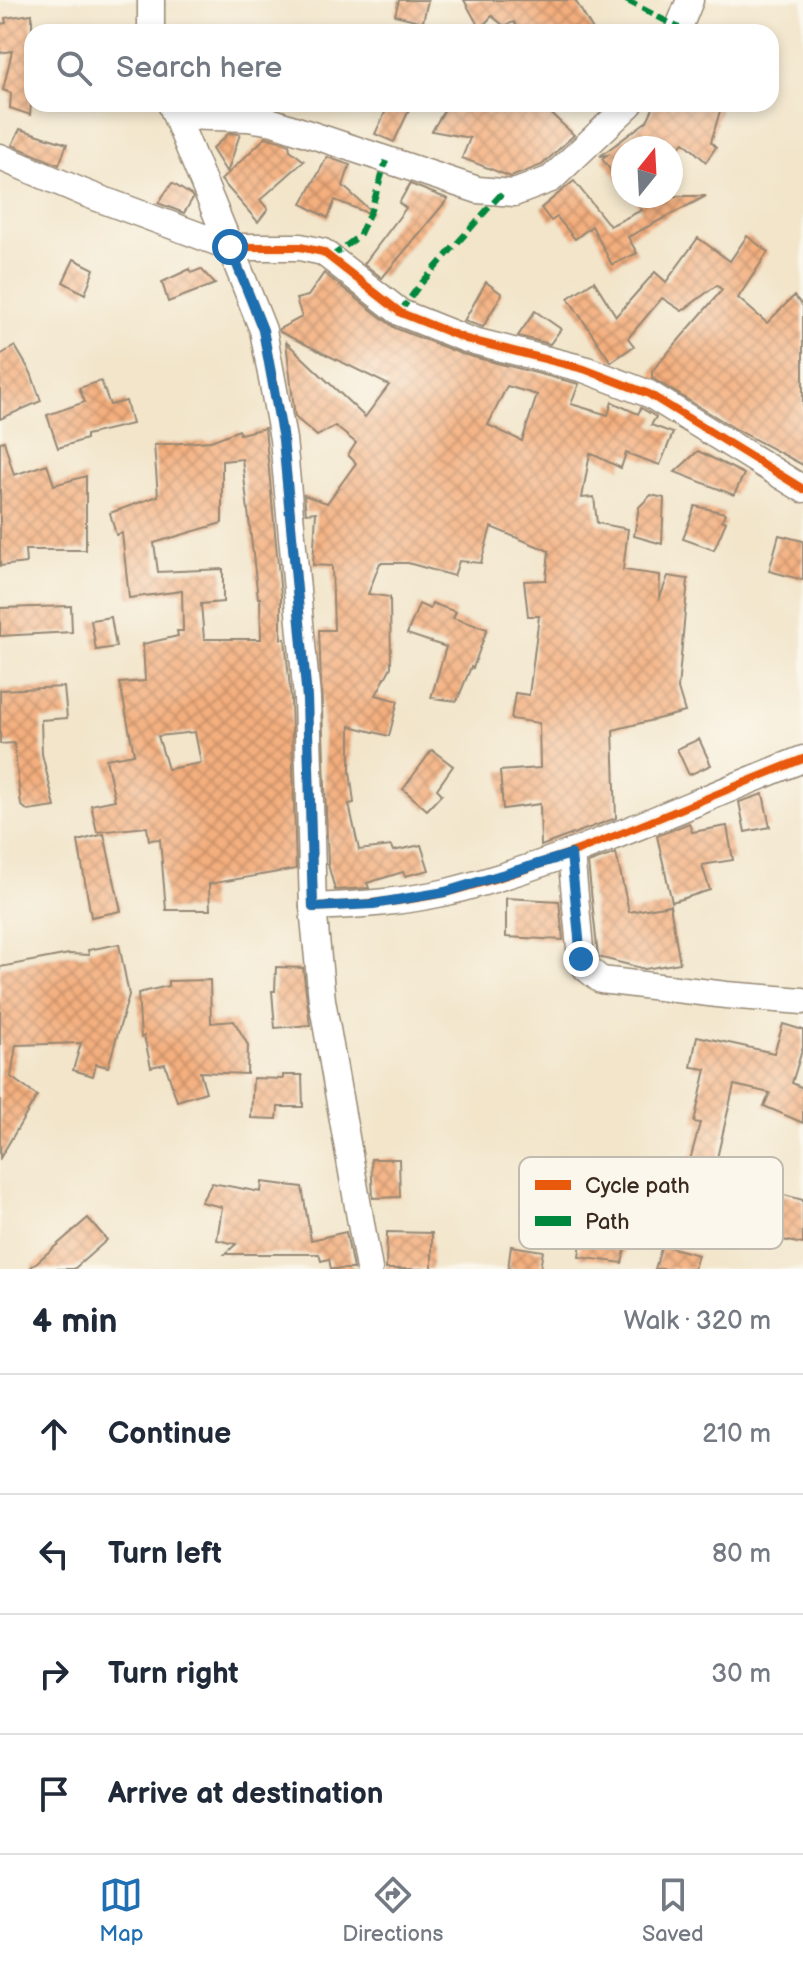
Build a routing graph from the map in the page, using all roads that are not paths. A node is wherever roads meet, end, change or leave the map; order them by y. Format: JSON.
{"nodes":[{"id":1,"x":151,"y":0,"type":"edge"},
{"id":2,"x":690,"y":0,"type":"edge"},
{"id":3,"x":151,"y":24,"type":"edge"},
{"id":4,"x":680,"y":24,"type":"edge"},
{"id":5,"x":175,"y":112,"type":"edge"},
{"id":6,"x":192,"y":112,"type":"edge"},
{"id":7,"x":622,"y":112,"type":"edge"},
{"id":8,"x":0,"y":157,"type":"edge"},
{"id":9,"x":230,"y":247,"type":"junction"},
{"id":10,"x":803,"y":489,"type":"edge"},
{"id":11,"x":803,"y":759,"type":"edge"},
{"id":12,"x":571,"y":854,"type":"junction"},
{"id":13,"x":313,"y":907,"type":"junction"},
{"id":14,"x":803,"y":1001,"type":"edge"},
{"id":15,"x":369,"y":1269,"type":"edge"}],
"edges":[{"from":1,"to":3,"type":"street"},
{"from":2,"to":4,"type":"street"},
{"from":5,"to":9,"type":"street"},
{"from":6,"to":7,"type":"street"},
{"from":8,"to":9,"type":"street"},
{"from":9,"to":10,"type":"street"},
{"from":9,"to":13,"type":"street"},
{"from":11,"to":12,"type":"street"},
{"from":12,"to":13,"type":"street"},
{"from":12,"to":14,"type":"street"},
{"from":13,"to":15,"type":"street"}]}
